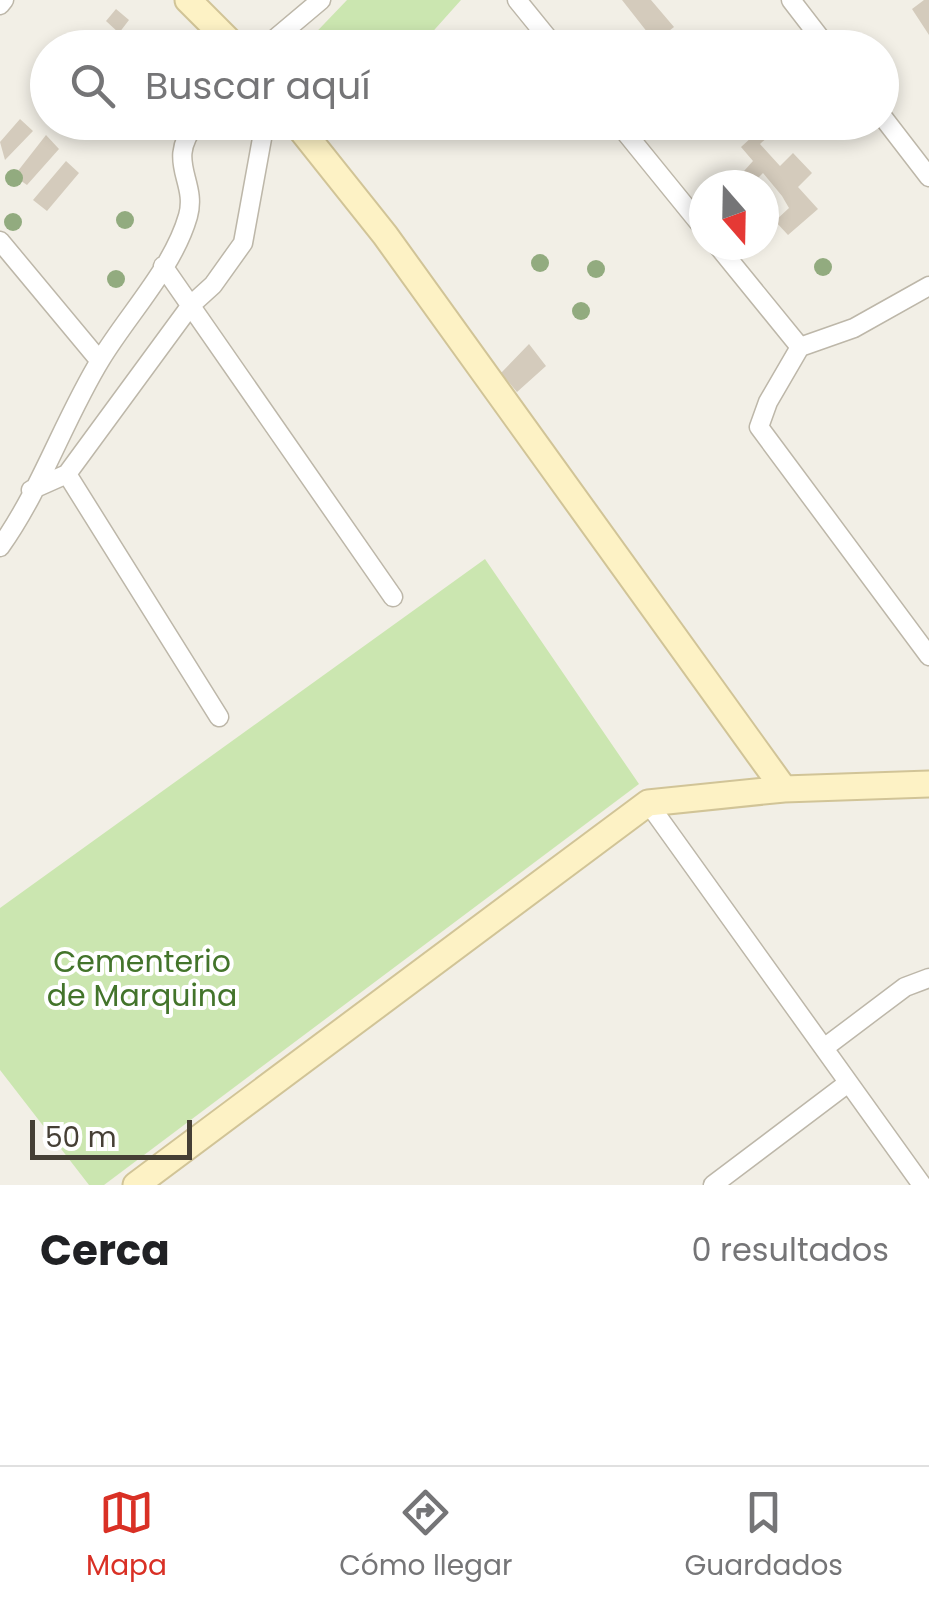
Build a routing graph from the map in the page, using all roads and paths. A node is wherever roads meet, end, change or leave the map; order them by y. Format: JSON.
{"nodes":[{"id":1,"x":188,"y":0,"type":"edge"},
{"id":2,"x":321,"y":0,"type":"edge"},
{"id":3,"x":517,"y":0,"type":"edge"},
{"id":4,"x":791,"y":0,"type":"edge"},
{"id":5,"x":218,"y":30,"type":"edge"},
{"id":6,"x":285,"y":30,"type":"edge"},
{"id":7,"x":541,"y":30,"type":"edge"},
{"id":8,"x":814,"y":30,"type":"edge"},
{"id":9,"x":899,"y":138,"type":"edge"},
{"id":10,"x":184,"y":140,"type":"edge"},
{"id":11,"x":262,"y":140,"type":"edge"},
{"id":12,"x":308,"y":140,"type":"edge"},
{"id":13,"x":632,"y":140,"type":"edge"},
{"id":14,"x":929,"y":177,"type":"edge"},
{"id":15,"x":689,"y":211,"type":"edge"},
{"id":16,"x":0,"y":241,"type":"edge"},
{"id":17,"x":729,"y":260,"type":"edge"},
{"id":18,"x":163,"y":266,"type":"junction"},
{"id":19,"x":929,"y":286,"type":"edge"},
{"id":20,"x":191,"y":305,"type":"junction"},
{"id":21,"x":800,"y":348,"type":"junction"},
{"id":22,"x":100,"y":360,"type":"junction"},
{"id":23,"x":67,"y":474,"type":"junction"},
{"id":24,"x":31,"y":490,"type":"junction"},
{"id":25,"x":0,"y":547,"type":"edge"},
{"id":26,"x":394,"y":596,"type":"dead end"},
{"id":27,"x":929,"y":656,"type":"edge"},
{"id":28,"x":219,"y":717,"type":"dead end"},
{"id":29,"x":929,"y":784,"type":"edge"},
{"id":30,"x":784,"y":789,"type":"junction"},
{"id":31,"x":648,"y":803,"type":"junction"},
{"id":32,"x":929,"y":978,"type":"edge"},
{"id":33,"x":824,"y":1048,"type":"junction"},
{"id":34,"x":848,"y":1083,"type":"junction"},
{"id":35,"x":136,"y":1185,"type":"edge"},
{"id":36,"x":712,"y":1185,"type":"edge"},
{"id":37,"x":922,"y":1185,"type":"edge"}],
"edges":[{"from":1,"to":5,"type":"street"},
{"from":2,"to":6,"type":"street"},
{"from":3,"to":7,"type":"street"},
{"from":4,"to":8,"type":"street"},
{"from":9,"to":14,"type":"street"},
{"from":10,"to":18,"type":"street"},
{"from":11,"to":20,"type":"street"},
{"from":12,"to":30,"type":"street"},
{"from":13,"to":15,"type":"street"},
{"from":16,"to":22,"type":"street"},
{"from":17,"to":21,"type":"street"},
{"from":18,"to":20,"type":"street"},
{"from":18,"to":22,"type":"street"},
{"from":19,"to":21,"type":"street"},
{"from":20,"to":23,"type":"street"},
{"from":20,"to":26,"type":"street"},
{"from":21,"to":27,"type":"street"},
{"from":22,"to":24,"type":"street"},
{"from":23,"to":24,"type":"street"},
{"from":23,"to":28,"type":"street"},
{"from":24,"to":25,"type":"street"},
{"from":29,"to":30,"type":"street"},
{"from":30,"to":31,"type":"street"},
{"from":31,"to":33,"type":"street"},
{"from":31,"to":35,"type":"street"},
{"from":32,"to":33,"type":"street"},
{"from":33,"to":34,"type":"street"},
{"from":34,"to":36,"type":"street"},
{"from":34,"to":37,"type":"street"}]}
